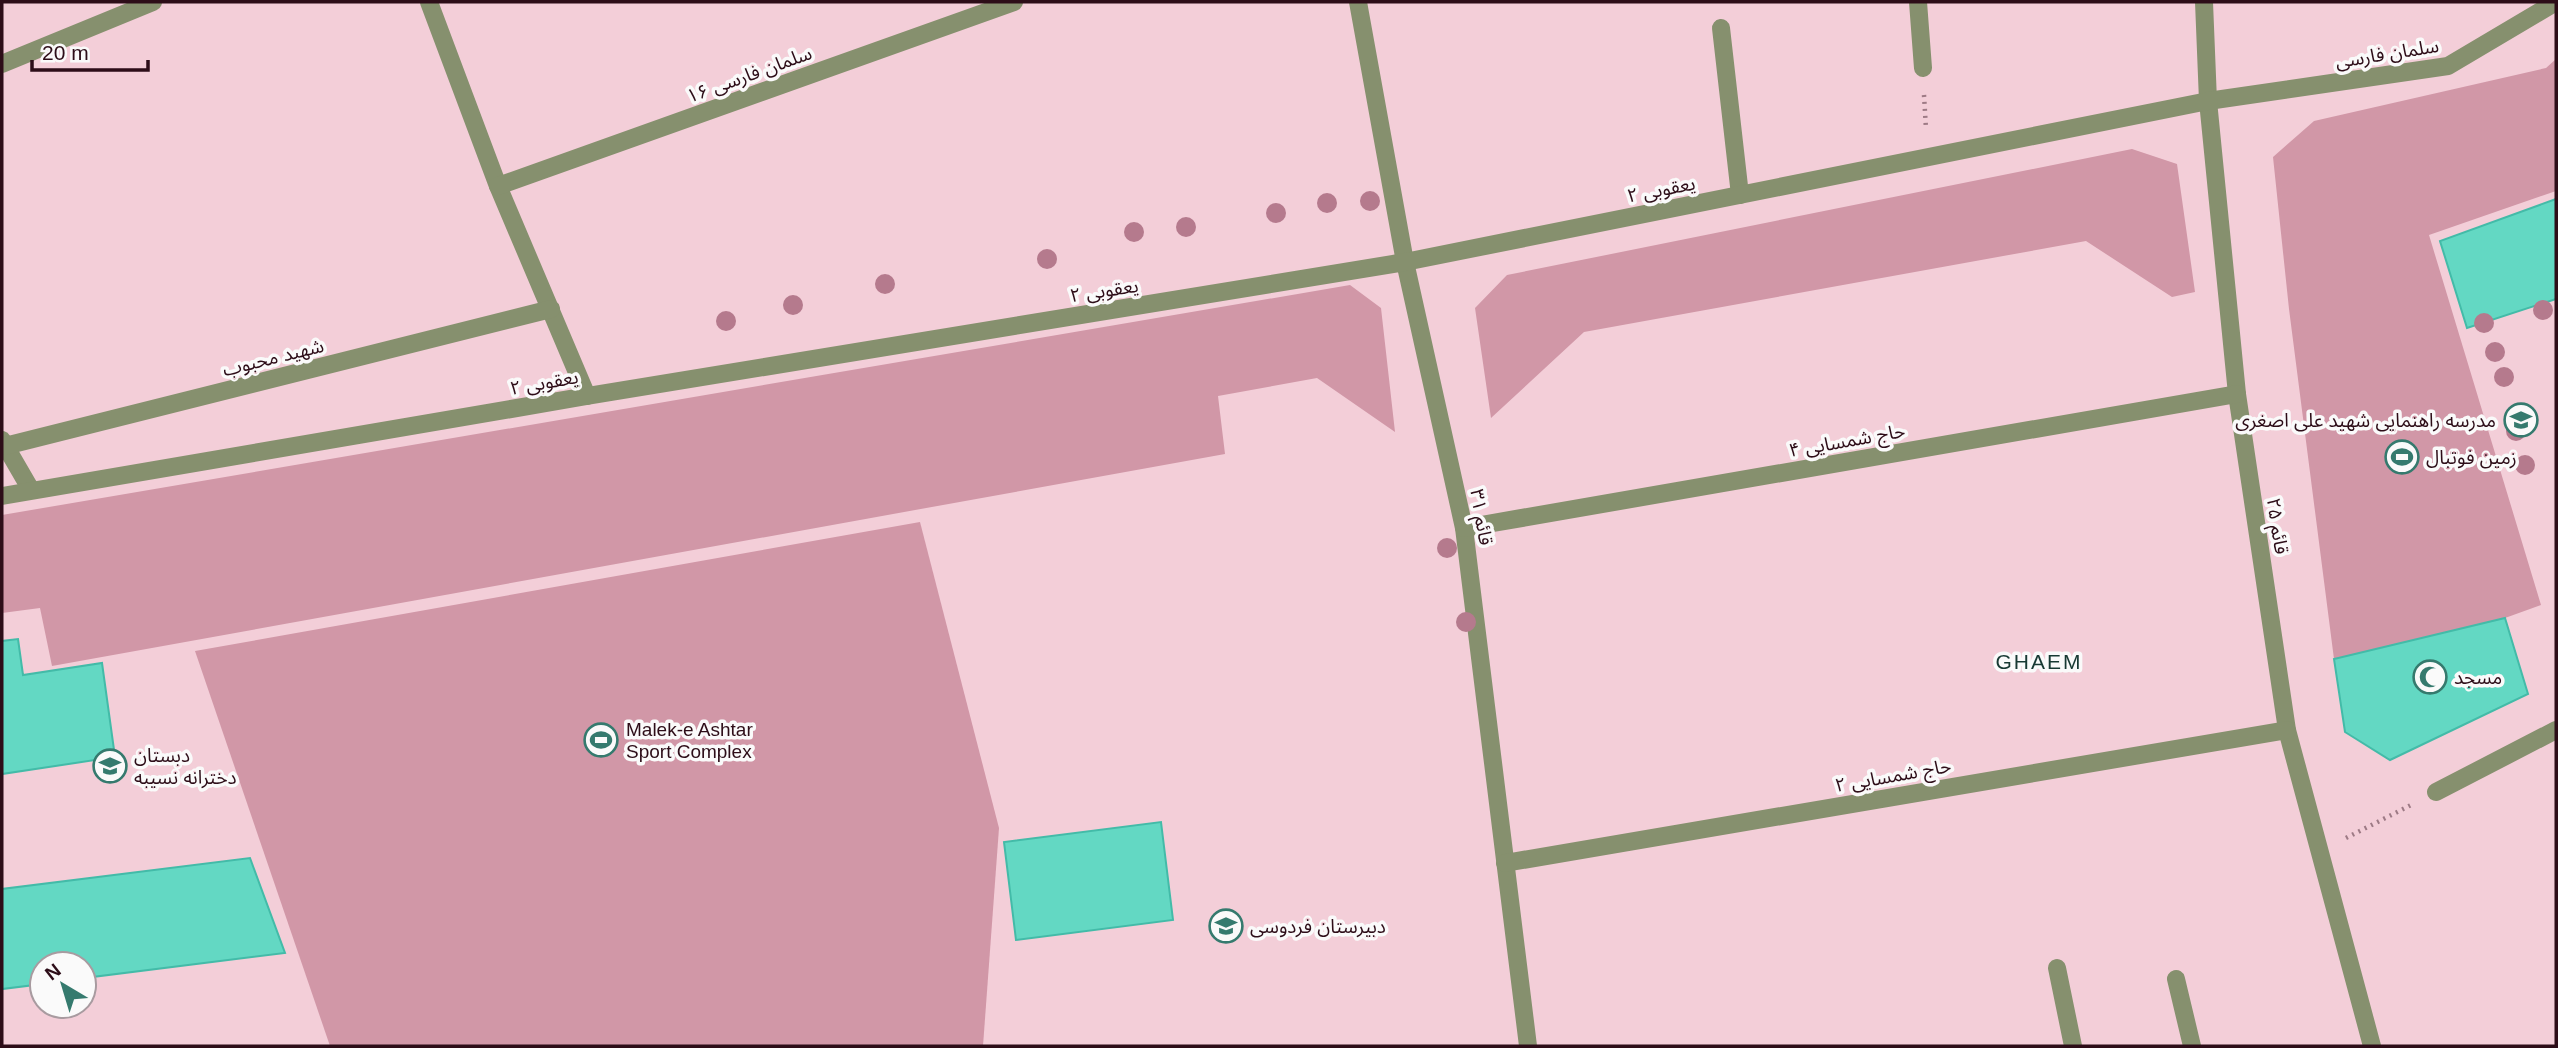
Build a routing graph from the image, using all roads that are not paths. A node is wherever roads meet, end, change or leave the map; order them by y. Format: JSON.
{"nodes":[{"id":1,"x":153,"y":2,"type":"edge"},
{"id":2,"x":429,"y":2,"type":"edge"},
{"id":3,"x":1014,"y":2,"type":"edge"},
{"id":4,"x":1357,"y":2,"type":"edge"},
{"id":5,"x":1918,"y":2,"type":"edge"},
{"id":6,"x":2204,"y":2,"type":"edge"},
{"id":7,"x":2556,"y":2,"type":"edge"},
{"id":8,"x":1721,"y":28,"type":"dead end"},
{"id":9,"x":2,"y":64,"type":"edge"},
{"id":10,"x":1923,"y":68,"type":"road end"},
{"id":11,"x":2208,"y":101,"type":"junction"},
{"id":12,"x":498,"y":186,"type":"junction"},
{"id":13,"x":1740,"y":195,"type":"junction"},
{"id":14,"x":1405,"y":262,"type":"junction"},
{"id":15,"x":551,"y":309,"type":"junction"},
{"id":16,"x":2237,"y":394,"type":"junction"},
{"id":17,"x":587,"y":396,"type":"junction"},
{"id":18,"x":3,"y":443,"type":"edge"},
{"id":19,"x":31,"y":490,"type":"junction"},
{"id":20,"x":2,"y":496,"type":"edge"},
{"id":21,"x":1464,"y":528,"type":"junction"},
{"id":22,"x":2287,"y":730,"type":"junction"},
{"id":23,"x":2555,"y":735,"type":"edge"},
{"id":24,"x":2436,"y":792,"type":"road end"},
{"id":25,"x":1505,"y":863,"type":"junction"},
{"id":26,"x":2057,"y":968,"type":"dead end"},
{"id":27,"x":2176,"y":979,"type":"dead end"},
{"id":28,"x":1528,"y":1046,"type":"edge"},
{"id":29,"x":2073,"y":1046,"type":"edge"},
{"id":30,"x":2192,"y":1046,"type":"edge"},
{"id":31,"x":2372,"y":1046,"type":"edge"}],
"edges":[{"from":1,"to":9,"type":"street"},
{"from":2,"to":12,"type":"street"},
{"from":3,"to":12,"type":"street","name":"سلمان فارسی ۱۶"},
{"from":4,"to":14,"type":"street","name":"قائم ۳۱"},
{"from":5,"to":10,"type":"street"},
{"from":6,"to":11,"type":"street","name":"قائم ۲۵"},
{"from":7,"to":11,"type":"street","name":"سلمان فارسی"},
{"from":8,"to":13,"type":"street"},
{"from":11,"to":13,"type":"street","name":"یعقوبی ۲"},
{"from":11,"to":16,"type":"street","name":"قائم ۲۵"},
{"from":12,"to":15,"type":"street"},
{"from":13,"to":14,"type":"street","name":"یعقوبی ۲"},
{"from":14,"to":17,"type":"street","name":"یعقوبی ۲"},
{"from":14,"to":21,"type":"street","name":"قائم ۳۱"},
{"from":15,"to":17,"type":"street"},
{"from":15,"to":18,"type":"street","name":"شهید محبوب"},
{"from":16,"to":21,"type":"street","name":"حاج شمسایی ۴"},
{"from":16,"to":22,"type":"street","name":"قائم ۲۵"},
{"from":17,"to":19,"type":"street","name":"یعقوبی ۲"},
{"from":18,"to":19,"type":"street"},
{"from":19,"to":20,"type":"street","name":"یعقوبی ۲"},
{"from":21,"to":25,"type":"street","name":"قائم ۳۱"},
{"from":22,"to":25,"type":"street","name":"حاج شمسایی ۲"},
{"from":22,"to":31,"type":"street","name":"قائم ۲۵"},
{"from":23,"to":24,"type":"street"},
{"from":25,"to":28,"type":"street","name":"قائم ۳۱"},
{"from":26,"to":29,"type":"street"},
{"from":27,"to":30,"type":"street"}]}
